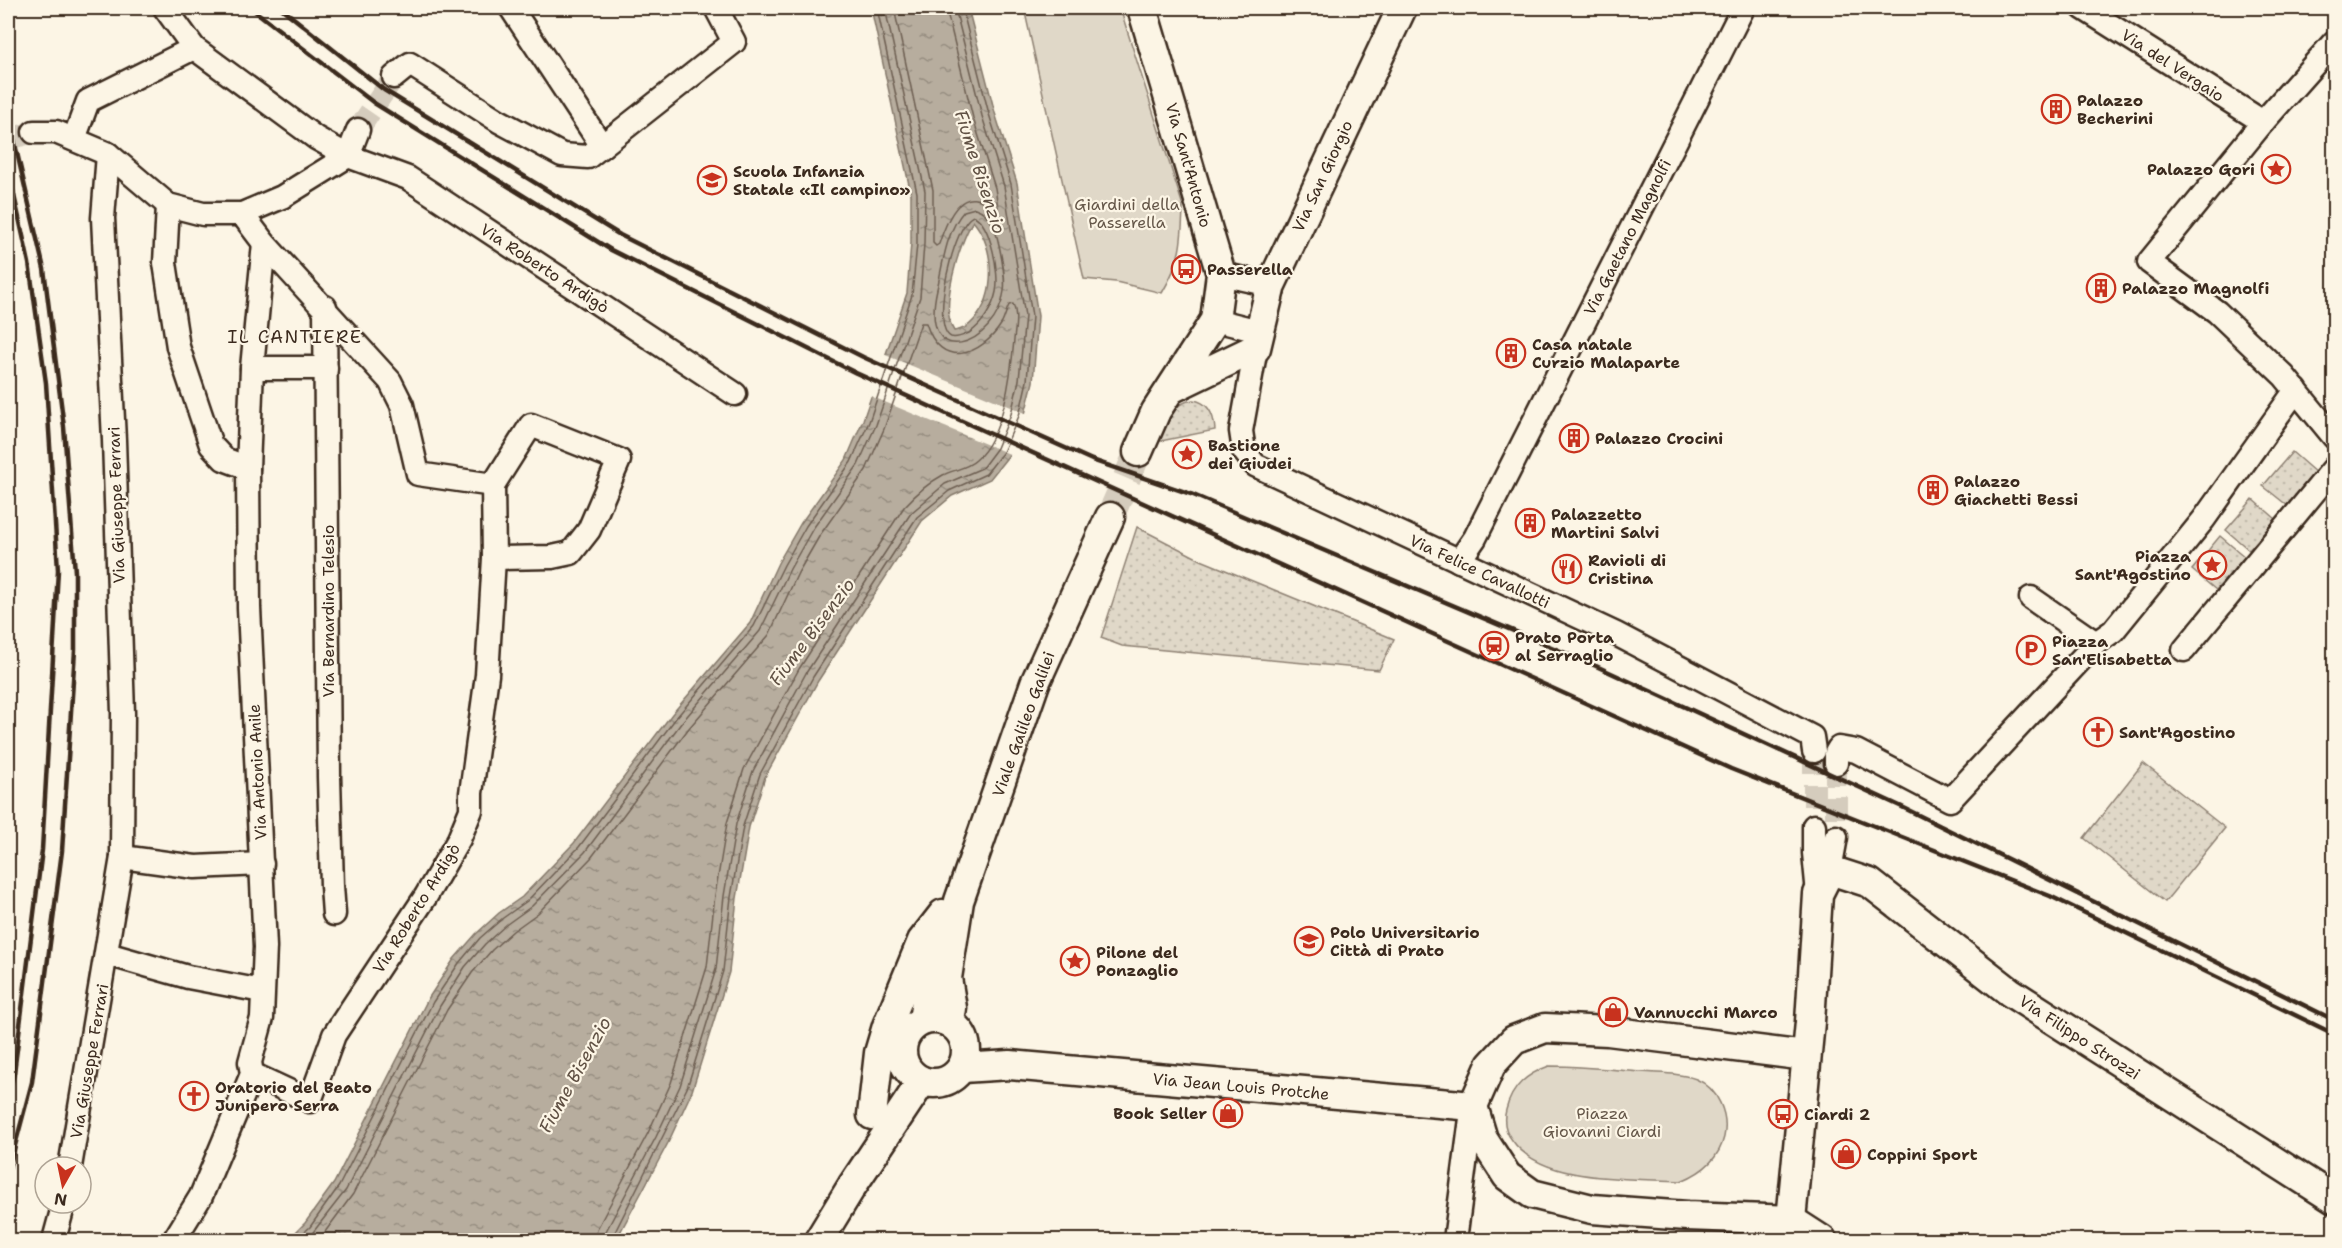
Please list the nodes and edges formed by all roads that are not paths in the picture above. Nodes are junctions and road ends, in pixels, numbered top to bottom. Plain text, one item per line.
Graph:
1 (165, 8) edge
2 (511, 8) edge
3 (716, 8) edge
4 (1142, 8) edge
5 (1402, 8) edge
6 (1743, 8) edge
7 (2083, 8) edge
8 (2334, 42) edge
9 (194, 48) junction
10 (394, 77) tunnel mouth
11 (2263, 122) junction
12 (358, 130) tunnel mouth
13 (34, 132) tunnel mouth
14 (75, 139) junction
15 (602, 146) junction
16 (108, 154) junction
17 (348, 156) junction
18 (168, 205) junction
19 (242, 214) junction
20 (264, 243) junction
21 (1221, 274) junction
22 (1271, 285) junction
23 (325, 307) junction
24 (1215, 320) junction
25 (1257, 340) junction
26 (252, 368) junction
27 (326, 368) junction
28 (2290, 383) junction
29 (1171, 389) junction
30 (735, 394) dead end
31 (2334, 437) edge
32 (1138, 452) tunnel mouth
33 (248, 468) junction
34 (2334, 468) edge
35 (493, 485) junction
36 (1110, 518) tunnel mouth
37 (494, 558) junction
38 (1459, 561) junction
39 (2031, 598) dead end
40 (2104, 637) junction
41 (2184, 650) dead end
42 (1813, 744) dead end
43 (1837, 755) dead end
44 (1814, 826) tunnel mouth
45 (1836, 837) tunnel mouth
46 (122, 857) junction
47 (262, 864) junction
48 (1824, 882) junction
49 (951, 908) junction
50 (334, 914) dead end
51 (107, 954) junction
52 (262, 991) junction
53 (946, 1027) junction
54 (1806, 1056) junction
55 (1010, 1065) junction
56 (962, 1068) junction
57 (913, 1072) junction
58 (252, 1074) junction
59 (1473, 1106) junction
60 (872, 1115) junction
61 (72, 1155) edge
62 (852, 1186) junction
63 (2334, 1199) edge
64 (61, 1215) edge
65 (1793, 1231) edge
66 (54, 1240) edge
67 (174, 1240) edge
68 (819, 1240) edge
69 (1455, 1240) edge
70 (1822, 1240) edge

1 - 9 street, Via Roberto Ardigò
2 - 15 street
3 - 15 street
4 - 21 street, Via Sant'Antonio
5 - 22 street, Via San Giorgio
6 - 38 street, Via Gaetano Magnolfi
7 - 11 street, Via del Vergaio
8 - 11 street
9 - 14 street
9 - 17 street, Via Roberto Ardigò
10 - 15 street
11 - 28 street
12 - 17 street
13 - 14 street
14 - 16 street
16 - 18 street
16 - 46 street, Via Giuseppe Ferrari
17 - 19 street
17 - 30 street, Via Roberto Ardigò
18 - 19 street
18 - 33 street
19 - 20 street
20 - 23 street
20 - 26 street, Via Antonio Anile
21 - 22 street
21 - 24 street
22 - 25 street, Via San Giorgio
23 - 27 street, Via Bernardino Telesio
23 - 35 street
24 - 25 street
24 - 29 street
25 - 29 street
25 - 38 street, Via Felice Cavallotti
26 - 27 street
26 - 33 street, Via Antonio Anile
27 - 50 street, Via Bernardino Telesio
28 - 31 street
28 - 40 street
29 - 32 street
33 - 47 street, Via Antonio Anile
34 - 41 street
35 - 37 street, Via Roberto Ardigò
35 - 37 street
36 - 49 street, Viale Galileo Galilei
37 - 58 street, Via Roberto Ardigò
38 - 42 street, Via Felice Cavallotti
39 - 40 street
40 - 43 street
44 - 48 street
45 - 48 street
46 - 47 street
46 - 51 street, Via Giuseppe Ferrari
47 - 52 street, Via Antonio Anile
48 - 54 street
48 - 63 street, Via Filippo Strozzi
49 - 53 street
49 - 60 street
51 - 52 street
51 - 61 street, Via Giuseppe Ferrari
52 - 58 street, Via Antonio Anile
53 - 55 street
53 - 56 street
53 - 57 street
54 - 59 street
54 - 65 street
55 - 56 street, Via Jean Louis Protche
55 - 59 street, Via Jean Louis Protche
56 - 57 street
57 - 60 street
57 - 62 street
58 - 67 street, Via Antonio Anile
59 - 65 street
59 - 69 street
60 - 62 street
62 - 68 street
64 - 66 street
65 - 70 street

